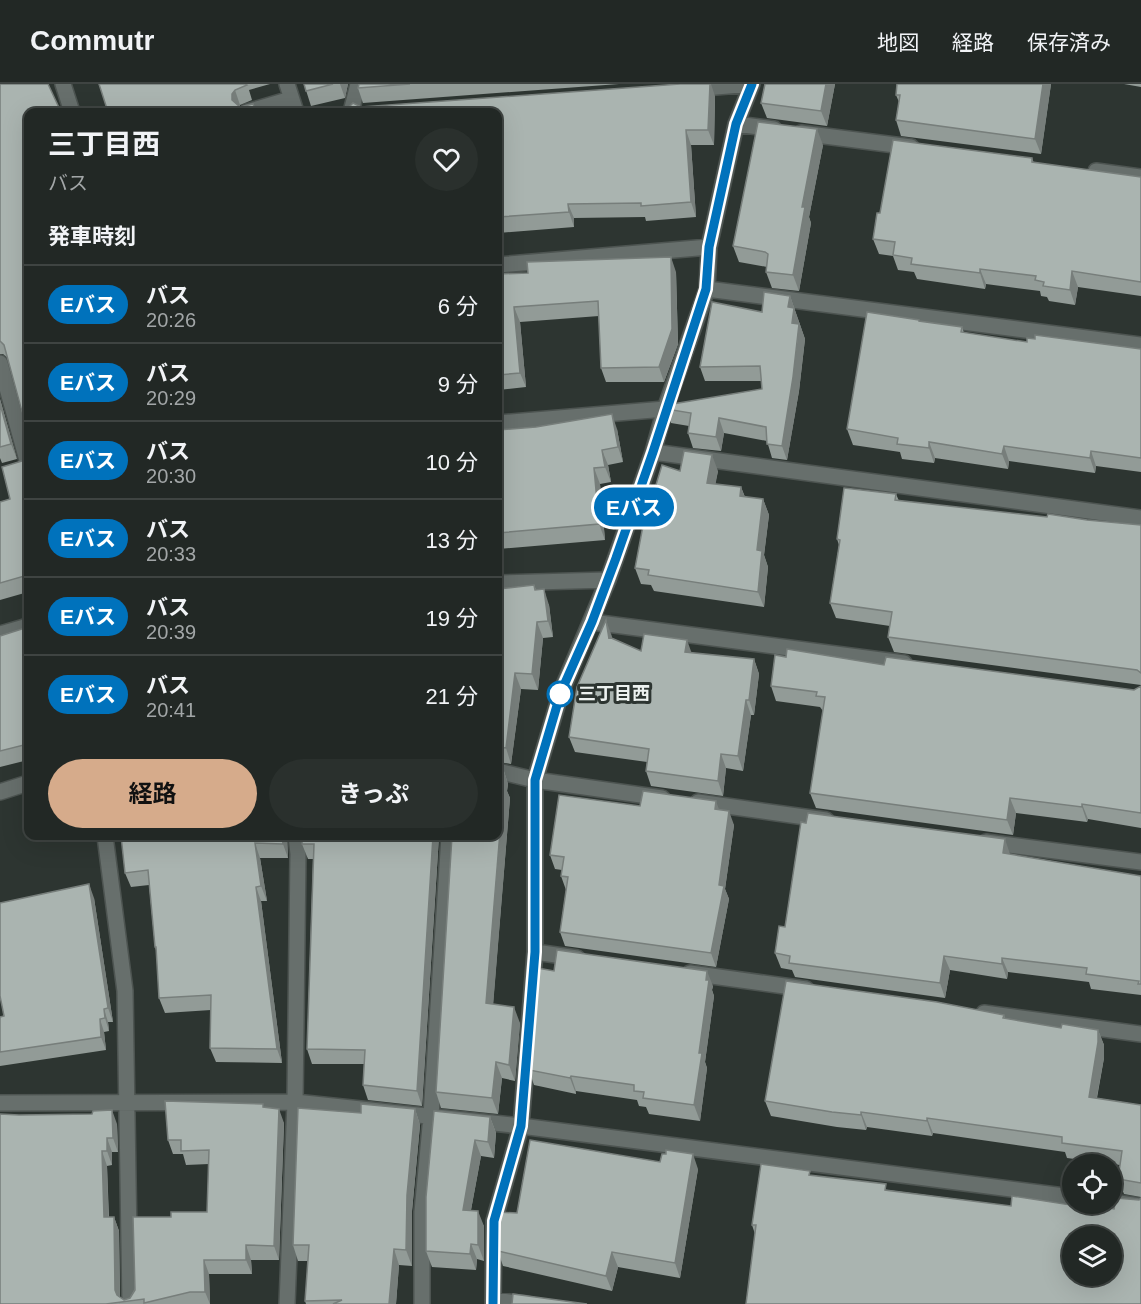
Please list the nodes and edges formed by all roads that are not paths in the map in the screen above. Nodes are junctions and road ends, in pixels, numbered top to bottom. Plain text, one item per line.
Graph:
1 (63, 84) edge
2 (287, 84) edge
3 (358, 84) edge
4 (752, 84) edge
5 (682, 90) edge
6 (293, 106) edge
7 (71, 108) edge
8 (278, 108) edge
9 (352, 108) edge
10 (736, 124) junction
11 (921, 148) edge
12 (1083, 170) edge
13 (1141, 177) edge
14 (709, 247) junction
15 (502, 265) edge
16 (706, 289) junction
17 (1141, 345) edge
18 (0, 363) edge
19 (666, 410) junction
20 (502, 423) edge
21 (24, 450) edge
22 (653, 452) junction
23 (24, 466) edge
24 (9, 471) edge
25 (1141, 518) edge
26 (608, 580) junction
27 (502, 583) edge
28 (592, 622) junction
29 (24, 627) edge
30 (0, 634) edge
31 (919, 665) edge
32 (502, 772) edge
33 (535, 780) junction
34 (24, 784) edge
35 (0, 792) edge
36 (844, 822) edge
37 (106, 840) edge
38 (296, 840) edge
39 (449, 840) edge
40 (975, 840) edge
41 (1141, 862) edge
42 (535, 952) junction
43 (594, 960) edge
44 (678, 971) edge
45 (820, 991) edge
46 (975, 1012) edge
47 (1141, 1034) edge
48 (296, 1102) junction
49 (0, 1103) edge
50 (127, 1103) junction
51 (431, 1116) junction
52 (521, 1126) junction
53 (1062, 1196) edge
54 (1122, 1203) edge
55 (1141, 1206) edge
56 (493, 1302) edge
57 (130, 1304) edge
58 (287, 1304) edge
59 (422, 1304) edge
60 (527, 1304) edge

1 - 7 street
2 - 6 street
3 - 9 street
4 - 5 street
4 - 10 street
6 - 8 street
10 - 11 street
10 - 14 street
12 - 13 street
14 - 15 street
14 - 16 street
16 - 17 street
16 - 19 street
18 - 21 street
19 - 20 street
19 - 22 street
22 - 25 street
22 - 26 street
23 - 24 street
26 - 27 street
26 - 28 street
28 - 31 street
28 - 33 street
29 - 30 street
32 - 33 street
33 - 36 street
33 - 42 street
34 - 35 street
37 - 50 street
38 - 48 street
39 - 51 street
40 - 41 street
42 - 43 street
42 - 52 street
44 - 45 street
46 - 47 street
48 - 50 street
48 - 51 street
48 - 58 street
49 - 50 street
50 - 57 street
51 - 52 street
51 - 59 street
52 - 53 street
52 - 56 street
54 - 55 street
56 - 60 street

